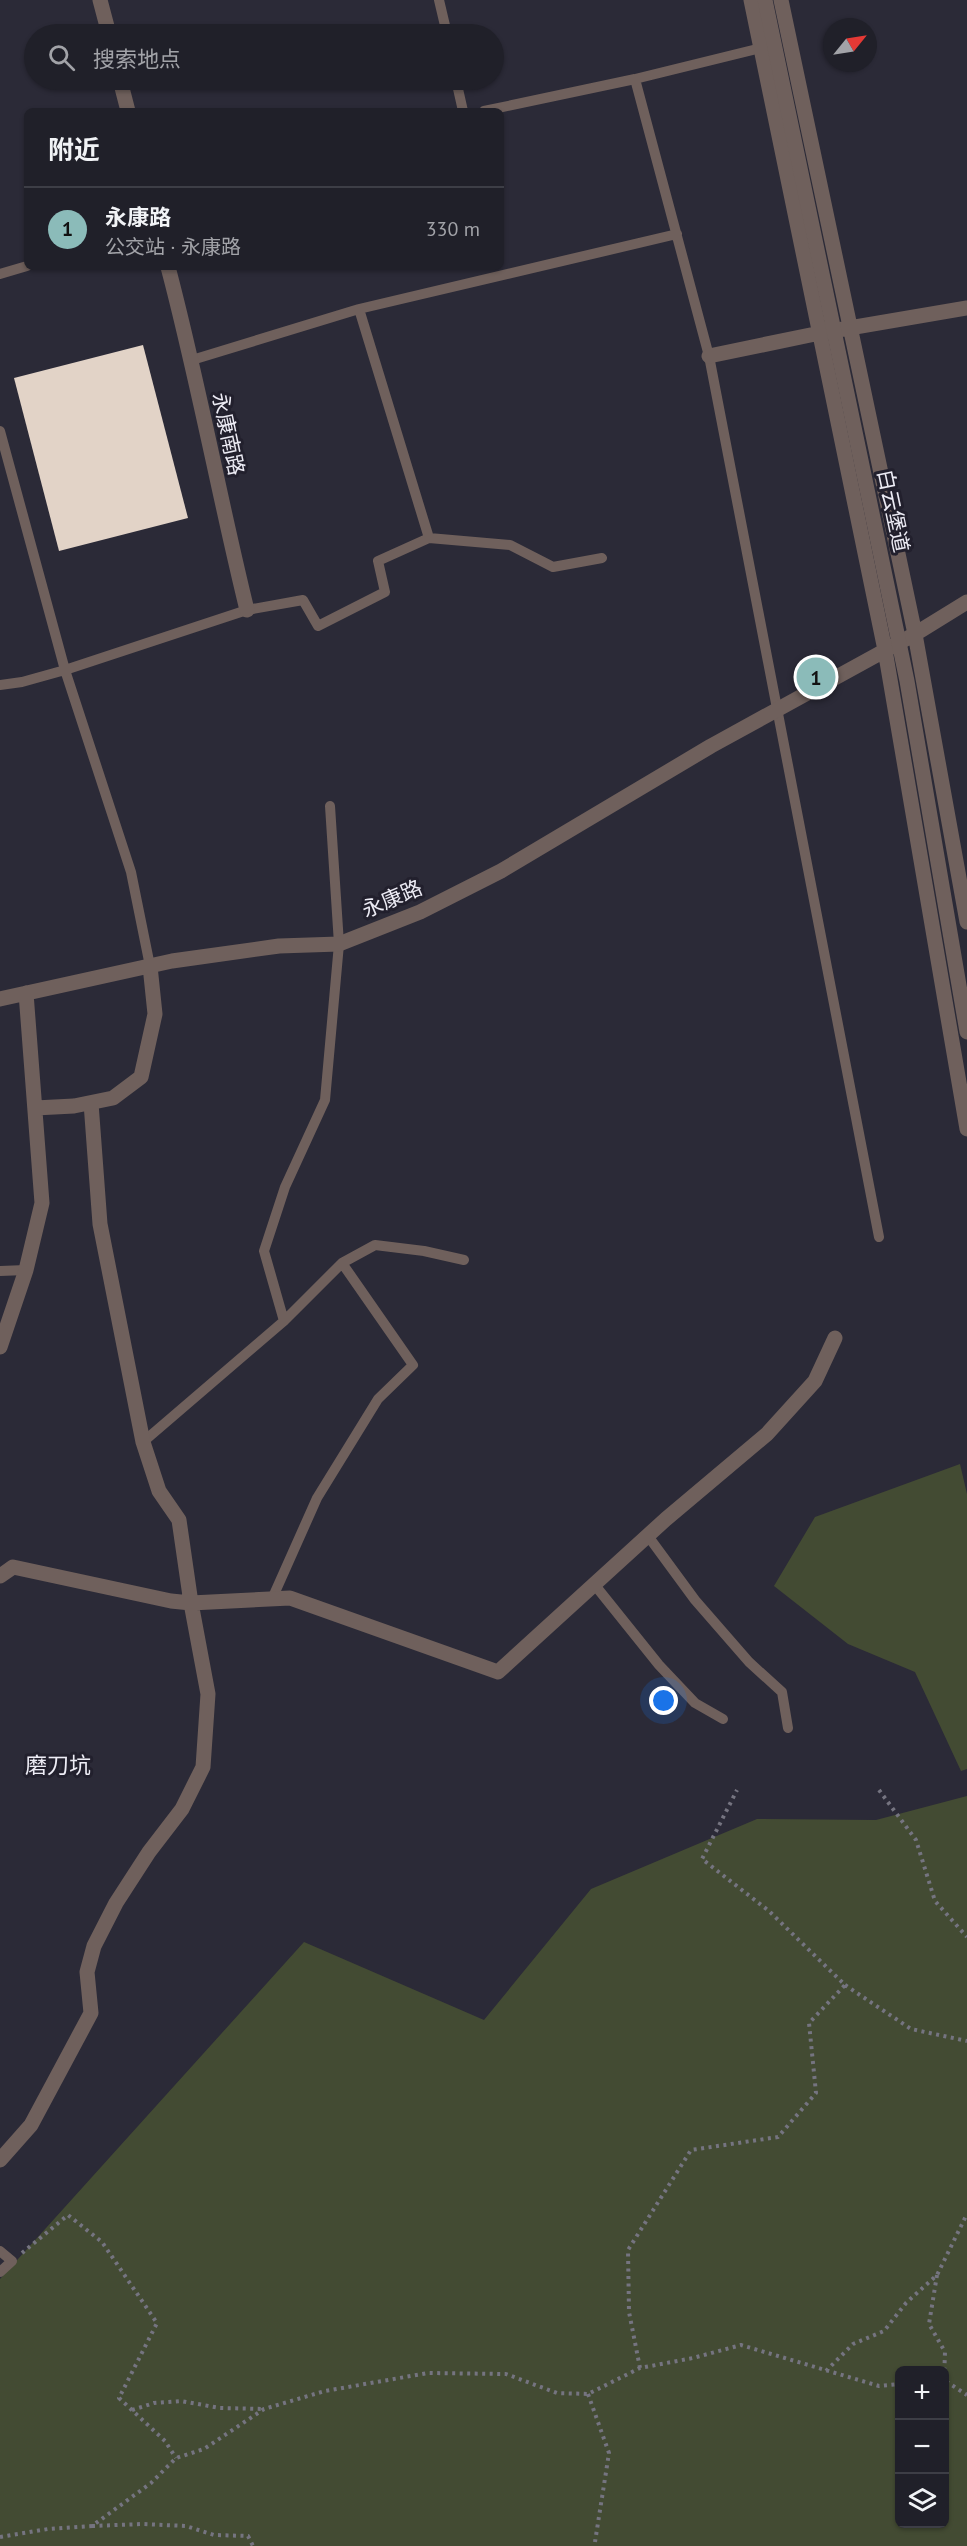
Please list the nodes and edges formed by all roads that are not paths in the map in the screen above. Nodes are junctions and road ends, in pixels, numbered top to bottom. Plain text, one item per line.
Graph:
1 (100, 0) edge
2 (439, 0) edge
3 (751, 0) edge
4 (765, 0) edge
5 (781, 0) edge
6 (106, 24) edge
7 (445, 24) edge
8 (761, 48) junction
9 (635, 79) junction
10 (123, 90) edge
11 (458, 90) edge
12 (127, 108) edge
13 (462, 108) edge
14 (498, 108) edge
15 (677, 234) junction
16 (24, 267) edge
17 (169, 270) edge
18 (0, 273) edge
19 (967, 308) edge
20 (358, 309) junction
21 (849, 328) junction
22 (820, 333) junction
23 (710, 356) junction
24 (192, 360) junction
25 (0, 430) edge
26 (429, 538) junction
27 (602, 558) dead end
28 (967, 602) edge
29 (247, 610) junction
30 (915, 634) junction
31 (885, 650) junction
32 (65, 670) junction
33 (0, 685) edge
34 (779, 709) junction
35 (330, 806) dead end
36 (967, 921) edge
37 (339, 944) junction
38 (150, 966) junction
39 (967, 981) edge
40 (942, 985) junction
41 (26, 993) junction
42 (0, 999) edge
43 (967, 1032) edge
44 (91, 1102) junction
45 (35, 1108) junction
46 (967, 1129) edge
47 (879, 1238) dead end
48 (464, 1260) dead end
49 (342, 1263) junction
50 (26, 1270) junction
51 (0, 1271) edge
52 (284, 1321) junction
53 (835, 1338) dead end
54 (0, 1347) edge
55 (143, 1442) junction
56 (648, 1536) junction
57 (0, 1576) edge
58 (594, 1584) junction
59 (272, 1599) junction
60 (191, 1603) junction
61 (723, 1719) dead end
62 (788, 1728) dead end
63 (0, 2160) edge
64 (0, 2251) edge
65 (0, 2272) edge

1 - 6 street
2 - 7 lane
3 - 8 street
4 - 43 street, 白云堡道, bridge
5 - 21 street
8 - 9 lane
8 - 22 street
9 - 14 lane
9 - 15 lane
10 - 12 street
11 - 13 lane
15 - 20 lane
15 - 23 lane
16 - 18 lane
17 - 24 street, 永康南路
19 - 21 street
20 - 24 lane
20 - 26 lane
21 - 22 street
21 - 30 street
22 - 23 street
22 - 31 street
23 - 34 lane
24 - 29 street, 永康南路
25 - 32 lane
26 - 27 lane
26 - 29 lane
28 - 30 street, 永康路
29 - 32 lane
30 - 31 street, 永康路
30 - 36 street
31 - 34 street, 永康路
31 - 40 street
32 - 33 lane
32 - 38 lane
34 - 37 street, 永康路
34 - 47 lane
35 - 37 lane
37 - 38 street, 永康路
37 - 52 lane
38 - 41 street, 永康路
38 - 44 street
39 - 40 street
40 - 46 street
41 - 42 street, 永康路
41 - 45 street
44 - 45 street
44 - 55 street
45 - 50 street
48 - 49 lane
49 - 52 lane
49 - 59 lane
50 - 51 lane
50 - 54 street
52 - 55 lane
53 - 56 street
55 - 60 street
56 - 58 street
56 - 62 lane
57 - 60 street
58 - 59 street
58 - 61 lane
59 - 60 street
60 - 63 street
64 - 65 lane

